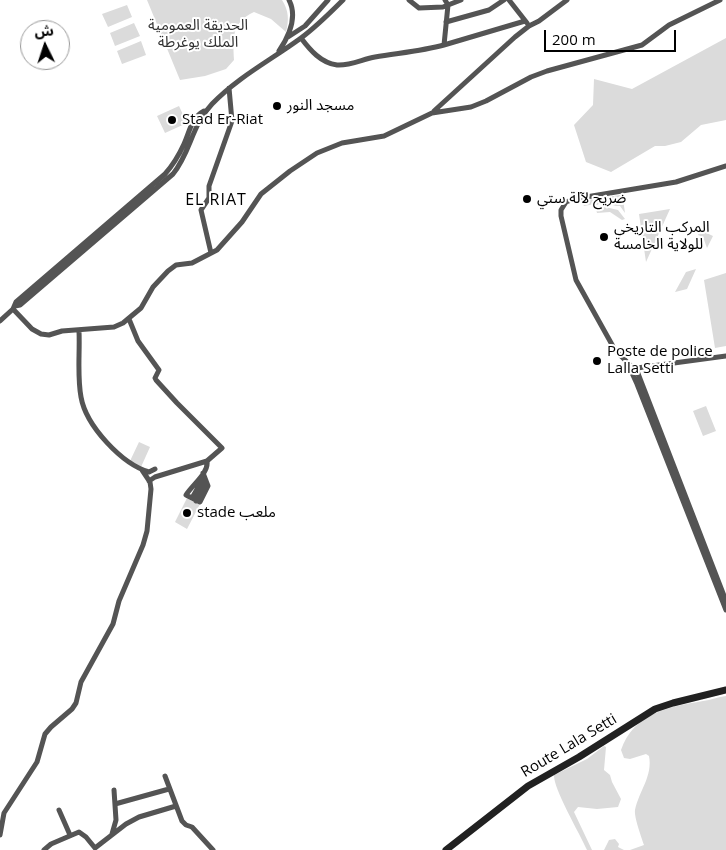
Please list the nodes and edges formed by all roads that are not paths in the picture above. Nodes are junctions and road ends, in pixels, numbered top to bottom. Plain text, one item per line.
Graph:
1 (289, 0) edge
2 (328, 0) edge
3 (344, 0) edge
4 (409, 0) edge
5 (461, 0) edge
6 (504, 0) edge
7 (509, 0) edge
8 (567, 0) edge
9 (720, 0) edge
10 (446, 3) edge
11 (446, 22) junction
12 (527, 23) junction
13 (287, 38) junction
14 (301, 38) junction
15 (444, 44) junction
16 (276, 55) junction
17 (230, 88) junction
18 (432, 113) junction
19 (726, 166) edge
20 (211, 253) junction
21 (14, 308) junction
22 (129, 319) junction
23 (0, 321) edge
24 (79, 331) junction
25 (726, 356) edge
26 (634, 370) junction
27 (207, 461) junction
28 (155, 469) dead end
29 (142, 470) junction
30 (205, 477) junction
31 (149, 481) junction
32 (726, 600) edge
33 (726, 610) edge
34 (723, 691) edge
35 (164, 776) dead end
36 (169, 789) junction
37 (114, 790) dead end
38 (115, 804) junction
39 (176, 806) junction
40 (59, 810) dead end
41 (116, 820) junction
42 (124, 826) junction
43 (0, 835) edge
44 (70, 835) junction
45 (112, 835) junction
46 (94, 849) edge
47 (44, 850) edge
48 (213, 850) edge
49 (446, 850) edge

1 - 13 street
2 - 13 street
3 - 14 street
4 - 10 street
5 - 10 street
6 - 11 street
7 - 12 street
8 - 12 street
9 - 18 street
10 - 11 street
11 - 15 street
12 - 15 street
12 - 18 street
13 - 16 street
14 - 15 street
14 - 16 street
16 - 17 street
17 - 20 street
17 - 21 street
18 - 20 street
19 - 26 street
20 - 22 street
21 - 23 street
21 - 24 street
22 - 24 street
22 - 27 street
24 - 29 street
25 - 26 street
26 - 32 street
26 - 33 street
27 - 30 street
27 - 31 street
28 - 29 street
29 - 31 street
30 - 30 street
31 - 43 street
34 - 49 main road, Route Lala Setti
35 - 36 street
36 - 38 street
36 - 39 street
37 - 38 street
38 - 41 street
39 - 42 street
39 - 48 street
40 - 44 street
41 - 42 street
41 - 45 street
42 - 45 street
44 - 46 street
44 - 47 street
45 - 46 street

